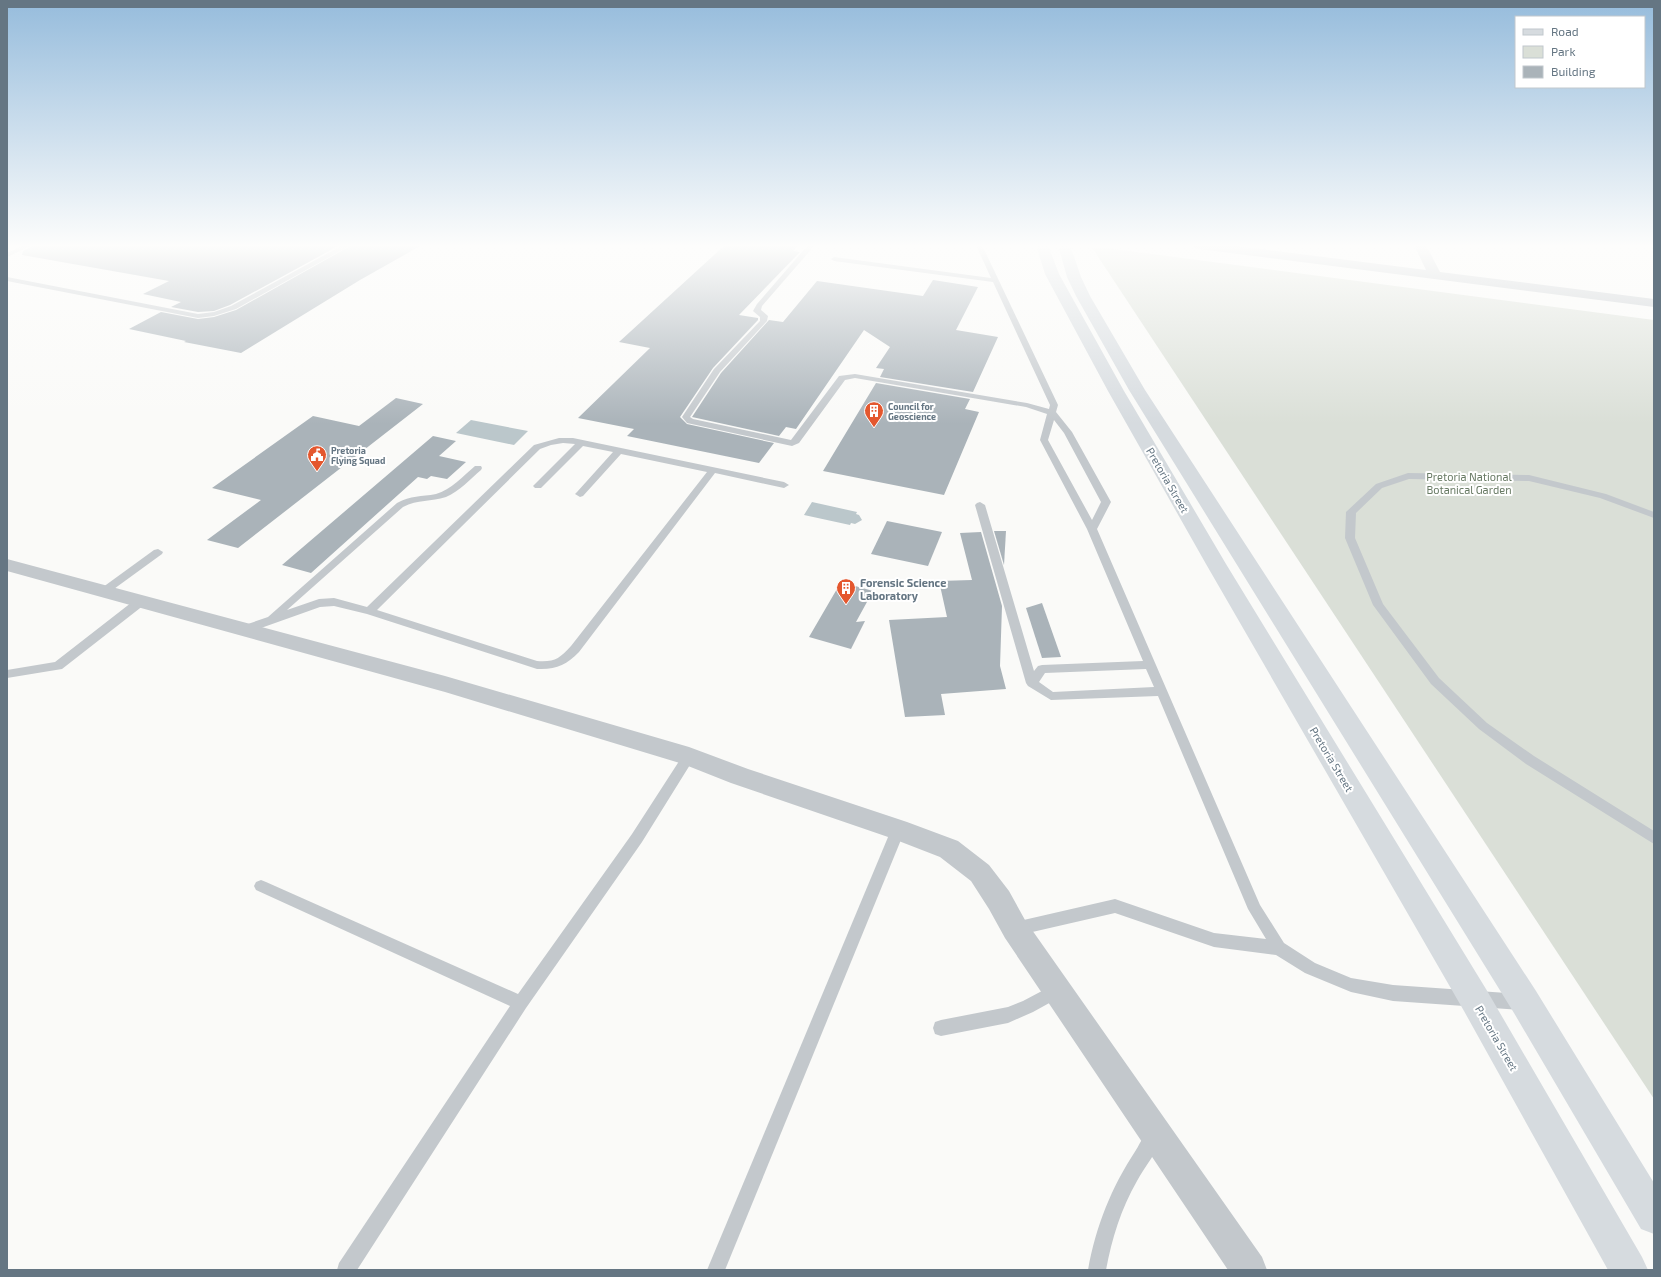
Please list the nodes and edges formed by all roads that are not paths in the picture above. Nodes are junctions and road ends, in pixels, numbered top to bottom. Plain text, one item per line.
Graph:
1 (139, 305) edge
2 (239, 305) edge
3 (759, 305) edge
4 (1008, 305) edge
5 (1069, 305) edge
6 (1088, 305) edge
7 (1053, 413) junction
8 (581, 443) junction
9 (619, 451) junction
10 (478, 468) dead end
11 (713, 470) junction
12 (784, 485) dead end
13 (538, 486) dead end
14 (580, 494) dead end
15 (980, 505) dead end
16 (1654, 515) edge
17 (1092, 529) junction
18 (158, 552) dead end
19 (7, 565) edge
20 (103, 592) junction
21 (140, 602) junction
22 (369, 611) junction
23 (268, 621) junction
24 (244, 630) junction
25 (1151, 665) junction
26 (7, 674) edge
27 (1032, 683) junction
28 (1162, 691) junction
29 (689, 756) junction
30 (898, 830) junction
31 (1654, 838) edge
32 (261, 886) dead end
33 (1015, 929) junction
34 (1279, 948) junction
35 (1058, 991) junction
36 (1475, 1000) junction
37 (1525, 1002) junction
38 (521, 1003) junction
39 (941, 1028) dead end
40 (1156, 1135) junction
41 (1654, 1216) edge
42 (346, 1270) edge
43 (716, 1270) edge
44 (1097, 1270) edge
45 (1249, 1270) edge
46 (1630, 1270) edge

1 - 2 lane
3 - 7 lane
4 - 7 lane
5 - 36 main road, Pretoria Street
6 - 37 main road, Pretoria Street
7 - 17 lane
7 - 17 lane
8 - 9 lane
8 - 13 lane
8 - 22 lane
9 - 11 lane
9 - 14 lane
10 - 23 lane
11 - 12 lane
11 - 22 lane
15 - 27 lane
16 - 31 lane
17 - 25 lane
18 - 20 lane
19 - 20 street
20 - 21 street
21 - 24 street
21 - 26 lane
22 - 23 lane
23 - 24 lane
24 - 29 street
25 - 27 lane
25 - 28 lane
27 - 28 lane
28 - 34 lane
29 - 30 street
29 - 38 lane
30 - 33 street
30 - 43 lane
32 - 38 lane
33 - 34 lane
33 - 35 street
34 - 36 lane
35 - 39 lane
35 - 40 street
36 - 37 lane
36 - 46 main road, Pretoria Street
37 - 41 main road, Pretoria Street
38 - 42 lane
40 - 44 lane
40 - 45 street

